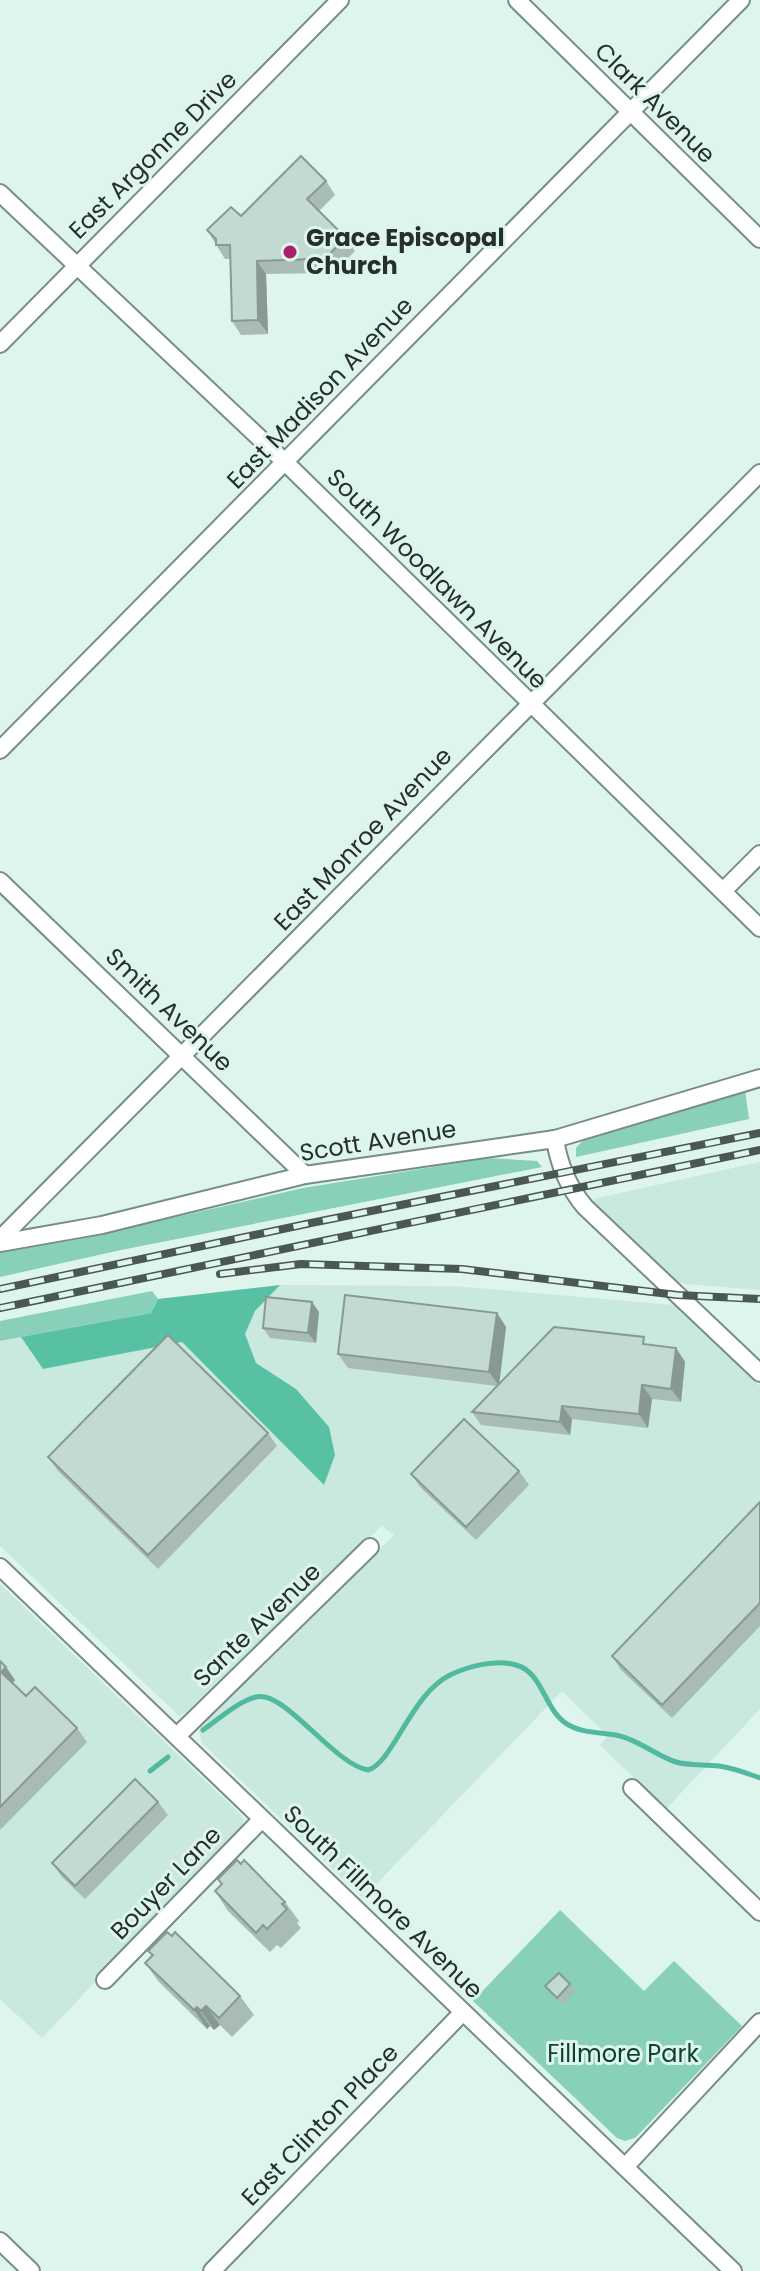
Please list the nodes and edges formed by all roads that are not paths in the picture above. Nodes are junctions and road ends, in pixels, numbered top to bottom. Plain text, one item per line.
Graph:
1 (340, 0) edge
2 (517, 0) edge
3 (741, 0) edge
4 (629, 111) junction
5 (0, 193) edge
6 (760, 239) edge
7 (77, 267) junction
8 (0, 344) edge
9 (286, 463) junction
10 (760, 473) edge
11 (529, 704) junction
12 (0, 750) edge
13 (760, 854) edge
14 (0, 881) edge
15 (723, 891) junction
16 (760, 928) edge
17 (183, 1057) junction
18 (760, 1078) edge
19 (555, 1139) junction
20 (305, 1175) junction
21 (0, 1241) edge
22 (760, 1373) edge
23 (370, 1547) dead end
24 (0, 1567) edge
25 (177, 1736) junction
26 (632, 1788) dead end
27 (262, 1819) junction
28 (760, 1912) edge
29 (105, 1980) dead end
30 (463, 2012) junction
31 (760, 2022) edge
32 (625, 2167) junction
33 (0, 2241) edge
34 (31, 2271) edge
35 (212, 2271) edge
36 (733, 2271) edge

1 - 7 street, East Argonne Drive
2 - 4 street, Clark Avenue
3 - 4 street, East Madison Avenue
4 - 6 street, Clark Avenue
4 - 9 street, East Madison Avenue
5 - 7 street, South Woodlawn Avenue
7 - 8 street, East Argonne Drive
7 - 9 street, South Woodlawn Avenue
9 - 11 street, South Woodlawn Avenue
9 - 12 street, East Madison Avenue
10 - 11 street, East Monroe Avenue
11 - 15 street, South Woodlawn Avenue
11 - 17 street, East Monroe Avenue
13 - 15 street
14 - 17 street, Smith Avenue
15 - 16 street, South Woodlawn Avenue
17 - 20 street, Smith Avenue
17 - 21 street, East Monroe Avenue
18 - 19 street, Scott Avenue
19 - 20 street, Scott Avenue
19 - 22 street
20 - 21 street, Scott Avenue
23 - 25 street, Sante Avenue
24 - 25 street, South Fillmore Avenue
25 - 27 street, South Fillmore Avenue
26 - 28 street
27 - 29 street, Bouyer Lane
27 - 30 street, South Fillmore Avenue
30 - 32 street, South Fillmore Avenue
30 - 35 street, East Clinton Place
31 - 32 street
32 - 36 street, South Fillmore Avenue
33 - 34 street

